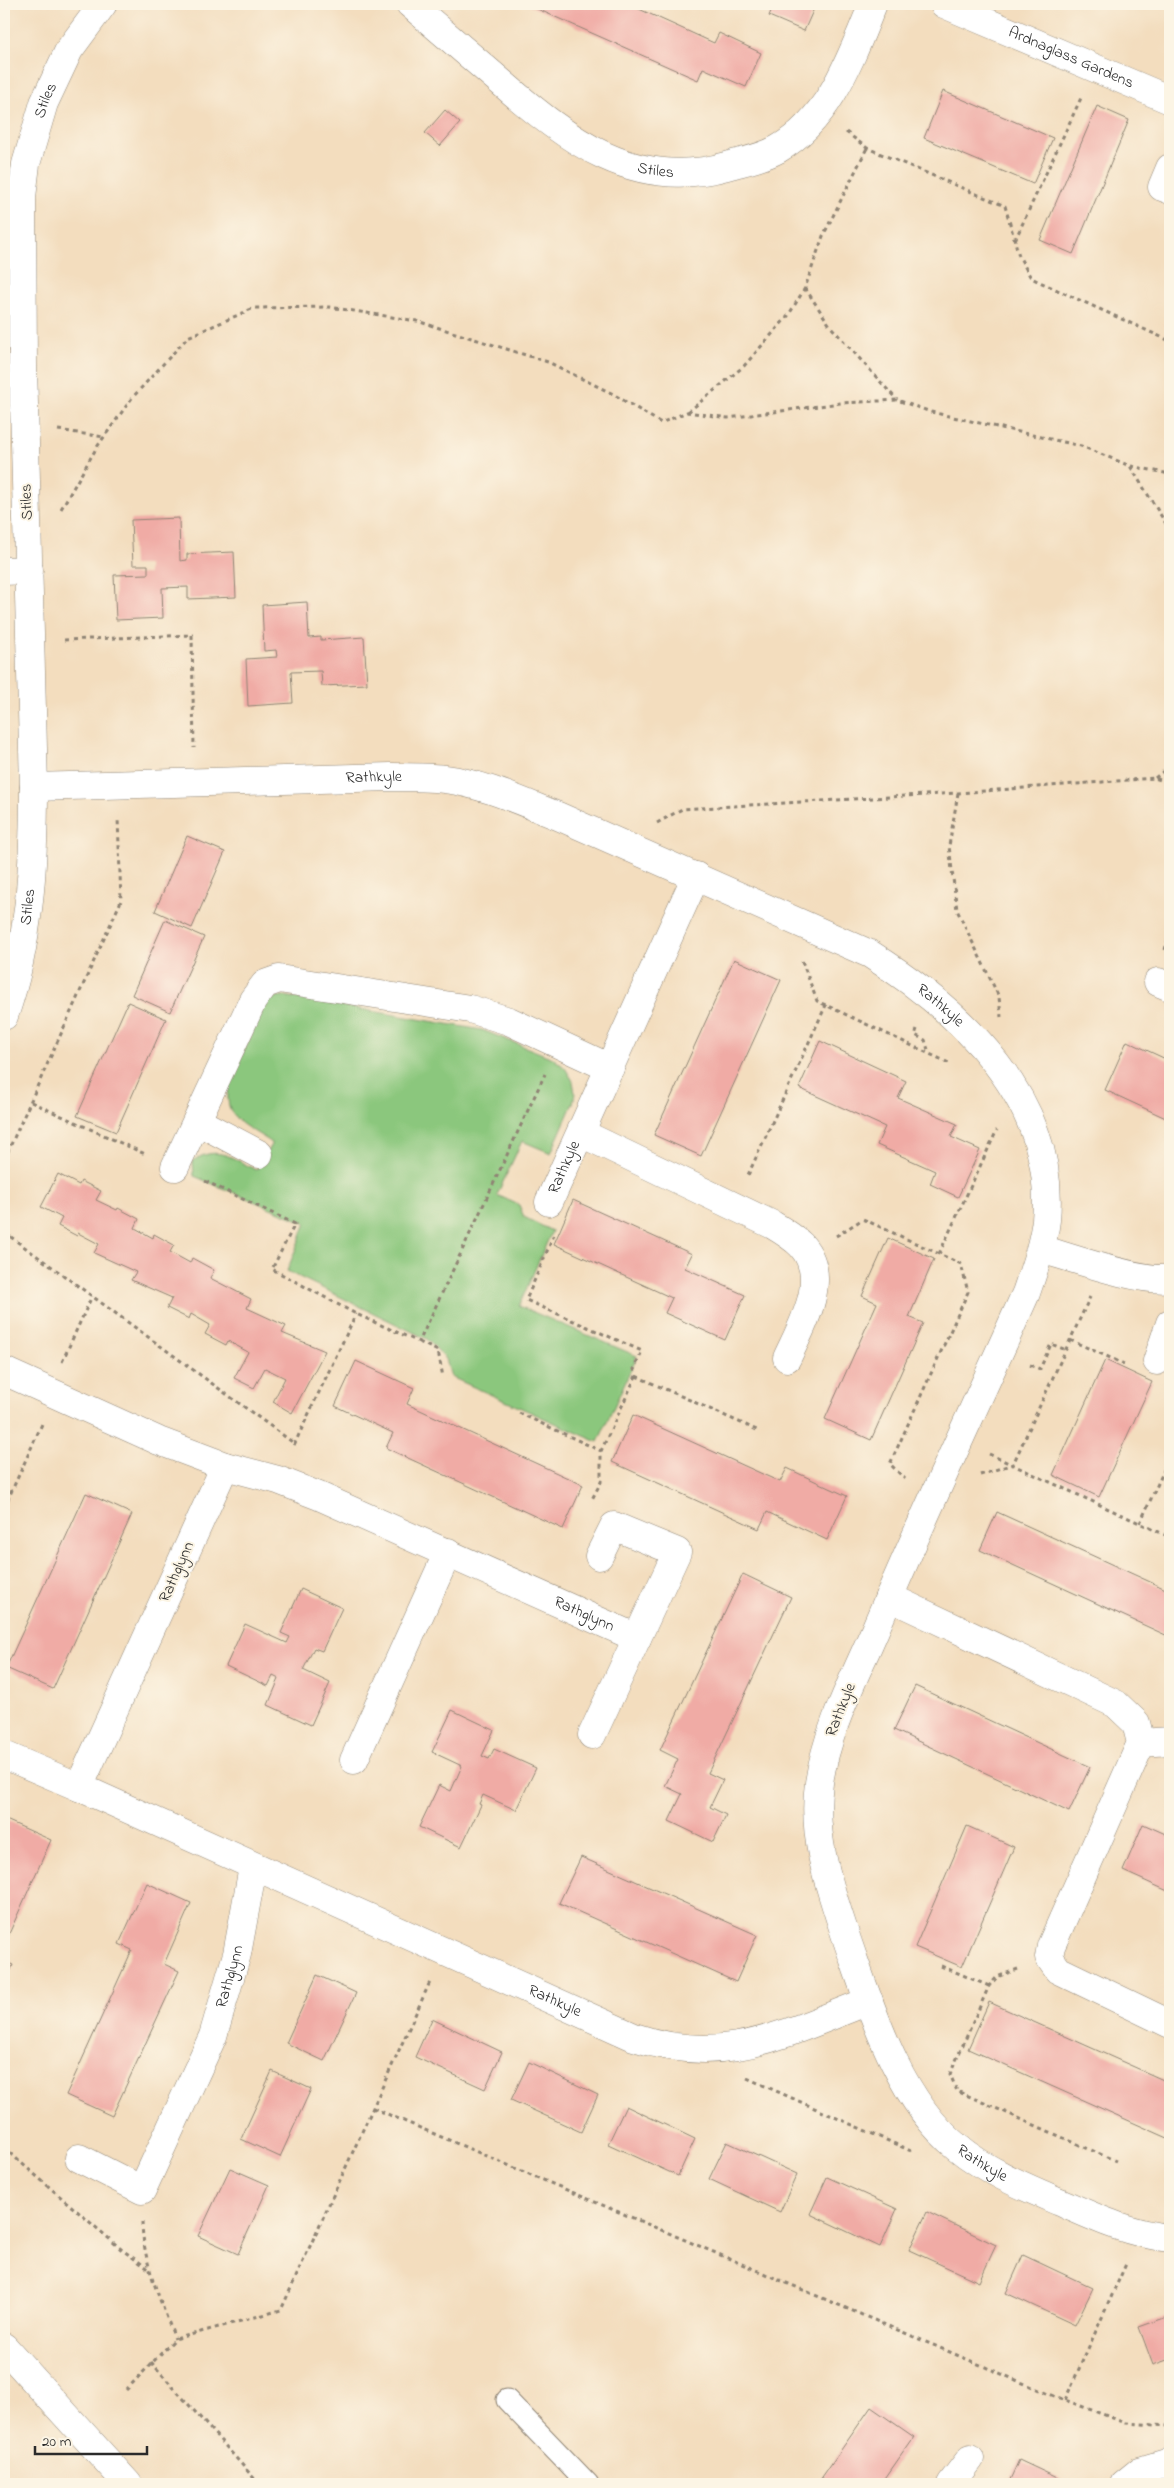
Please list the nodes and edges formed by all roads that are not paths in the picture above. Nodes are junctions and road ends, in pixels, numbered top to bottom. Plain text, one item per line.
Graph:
1 (102, 4) edge
2 (410, 4) edge
3 (873, 4) edge
4 (944, 4) edge
5 (1170, 100) edge
6 (1170, 168) edge
7 (1170, 190) edge
8 (13, 197) edge
9 (16, 570) edge
10 (34, 787) junction
11 (696, 876) junction
12 (4, 1016) edge
13 (610, 1068) junction
14 (197, 1121) junction
15 (581, 1133) junction
16 (259, 1154) dead end
17 (175, 1168) road end
18 (549, 1202) road end
19 (1041, 1249) junction
20 (1170, 1278) edge
21 (1170, 1323) edge
22 (787, 1358) dead end
23 (1144, 1364) road end
24 (4, 1371) edge
25 (225, 1466) junction
26 (448, 1552) junction
27 (600, 1556) dead end
28 (889, 1597) junction
29 (637, 1638) junction
30 (592, 1735) dead end
31 (1170, 1741) edge
32 (1141, 1743) junction
33 (4, 1755) edge
34 (354, 1760) dead end
35 (79, 1787) junction
36 (252, 1867) junction
37 (869, 2001) junction
38 (1170, 2024) edge
39 (79, 2158) dead end
40 (1170, 2238) edge
41 (4, 2347) edge
42 (507, 2400) dead end
43 (970, 2459) dead end
44 (1170, 2462) edge
45 (128, 2484) edge
46 (588, 2484) edge
47 (950, 2484) edge
48 (1124, 2484) edge

1 - 8 street, Stiles
2 - 3 street, Stiles
4 - 5 street, Ardnaglass Gardens
6 - 7 street
8 - 9 street, Stiles
9 - 10 street, Stiles
10 - 11 street, Rathkyle
10 - 12 street, Stiles
11 - 13 street, Rathkyle
11 - 19 street, Rathkyle
13 - 14 street
13 - 15 street, Rathkyle
14 - 16 street
14 - 17 street
15 - 18 street, Rathkyle
15 - 22 street, Rathkyle
19 - 20 street
19 - 28 street, Rathkyle
21 - 23 street
24 - 25 street, Rathglynn
25 - 26 street, Rathglynn
25 - 35 street, Rathglynn
26 - 29 street, Rathglynn
26 - 34 street
27 - 29 street
28 - 32 street
28 - 37 street, Rathkyle
29 - 30 street
31 - 32 street
32 - 38 street
33 - 35 street
35 - 36 street
36 - 37 street, Rathkyle
36 - 39 street, Rathglynn
37 - 40 street, Rathkyle
41 - 45 street
42 - 46 lane
43 - 47 street
44 - 48 street

